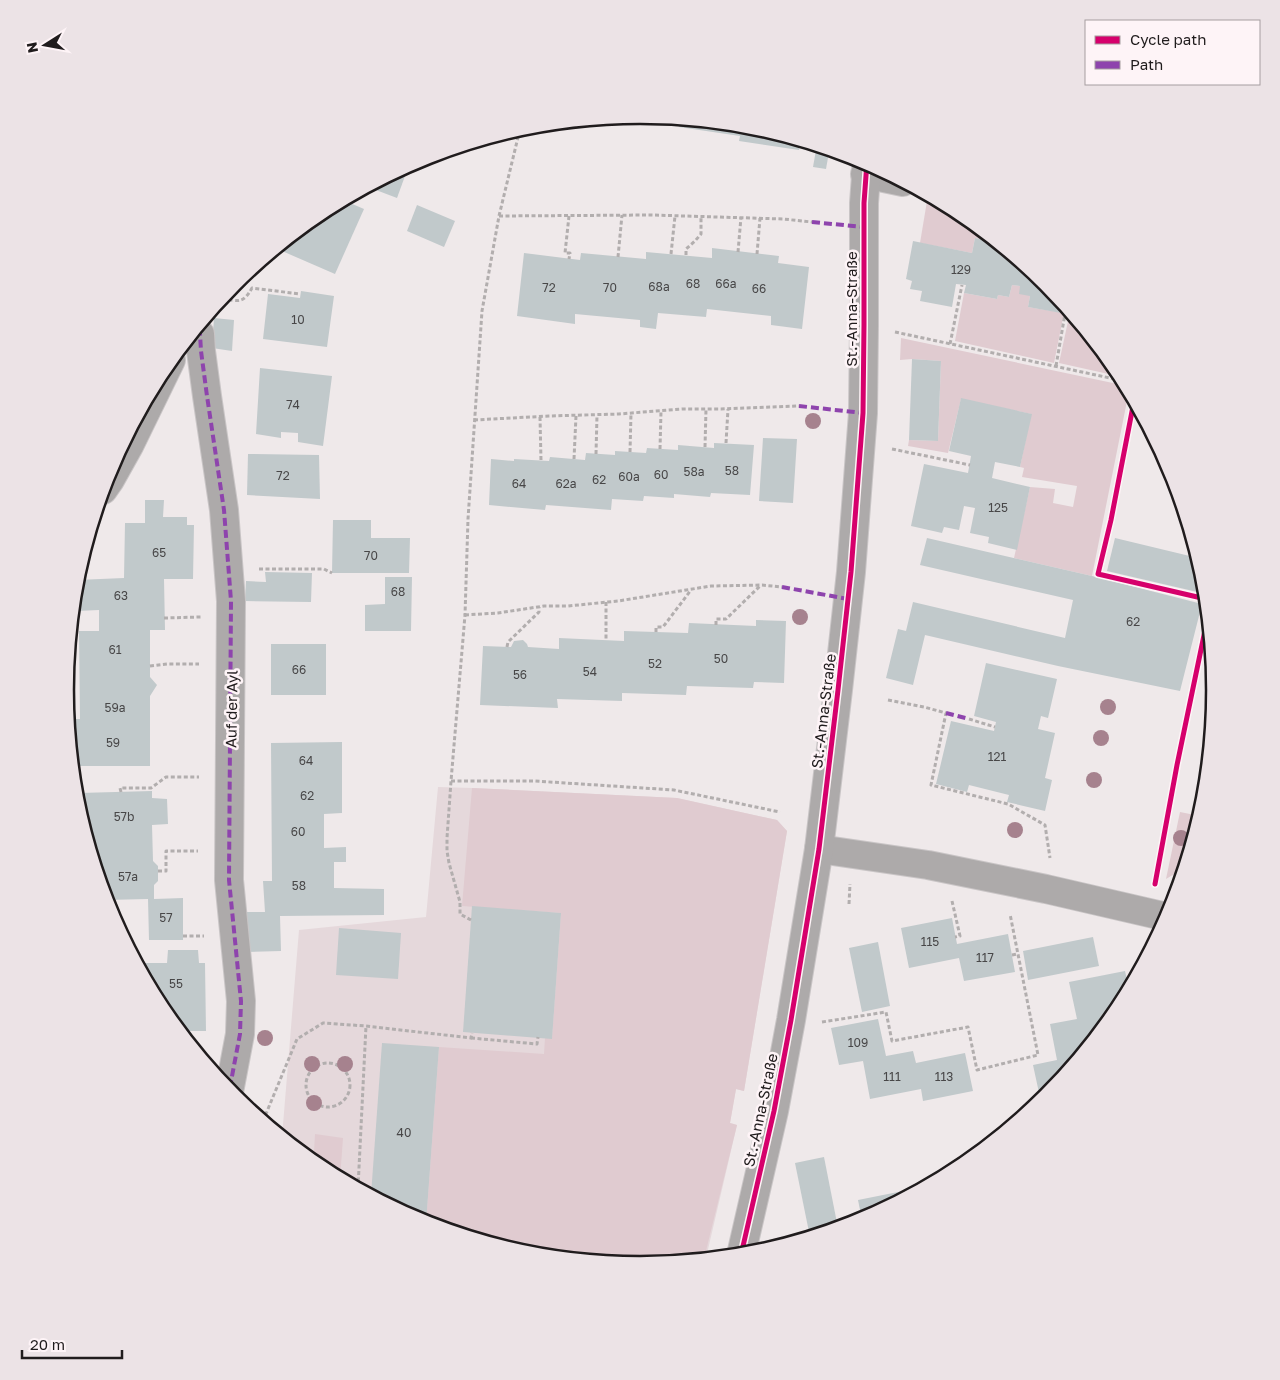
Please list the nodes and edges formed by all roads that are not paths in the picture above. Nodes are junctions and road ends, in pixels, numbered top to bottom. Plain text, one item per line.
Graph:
1 (866, 171) edge
2 (200, 334) edge
3 (819, 849) junction
4 (1159, 915) edge
5 (231, 1081) edge
6 (743, 1246) edge

1 - 3 street, St.-Anna-Straße
2 - 5 street, Auf der Ayl
3 - 4 street
3 - 6 street, St.-Anna-Straße

